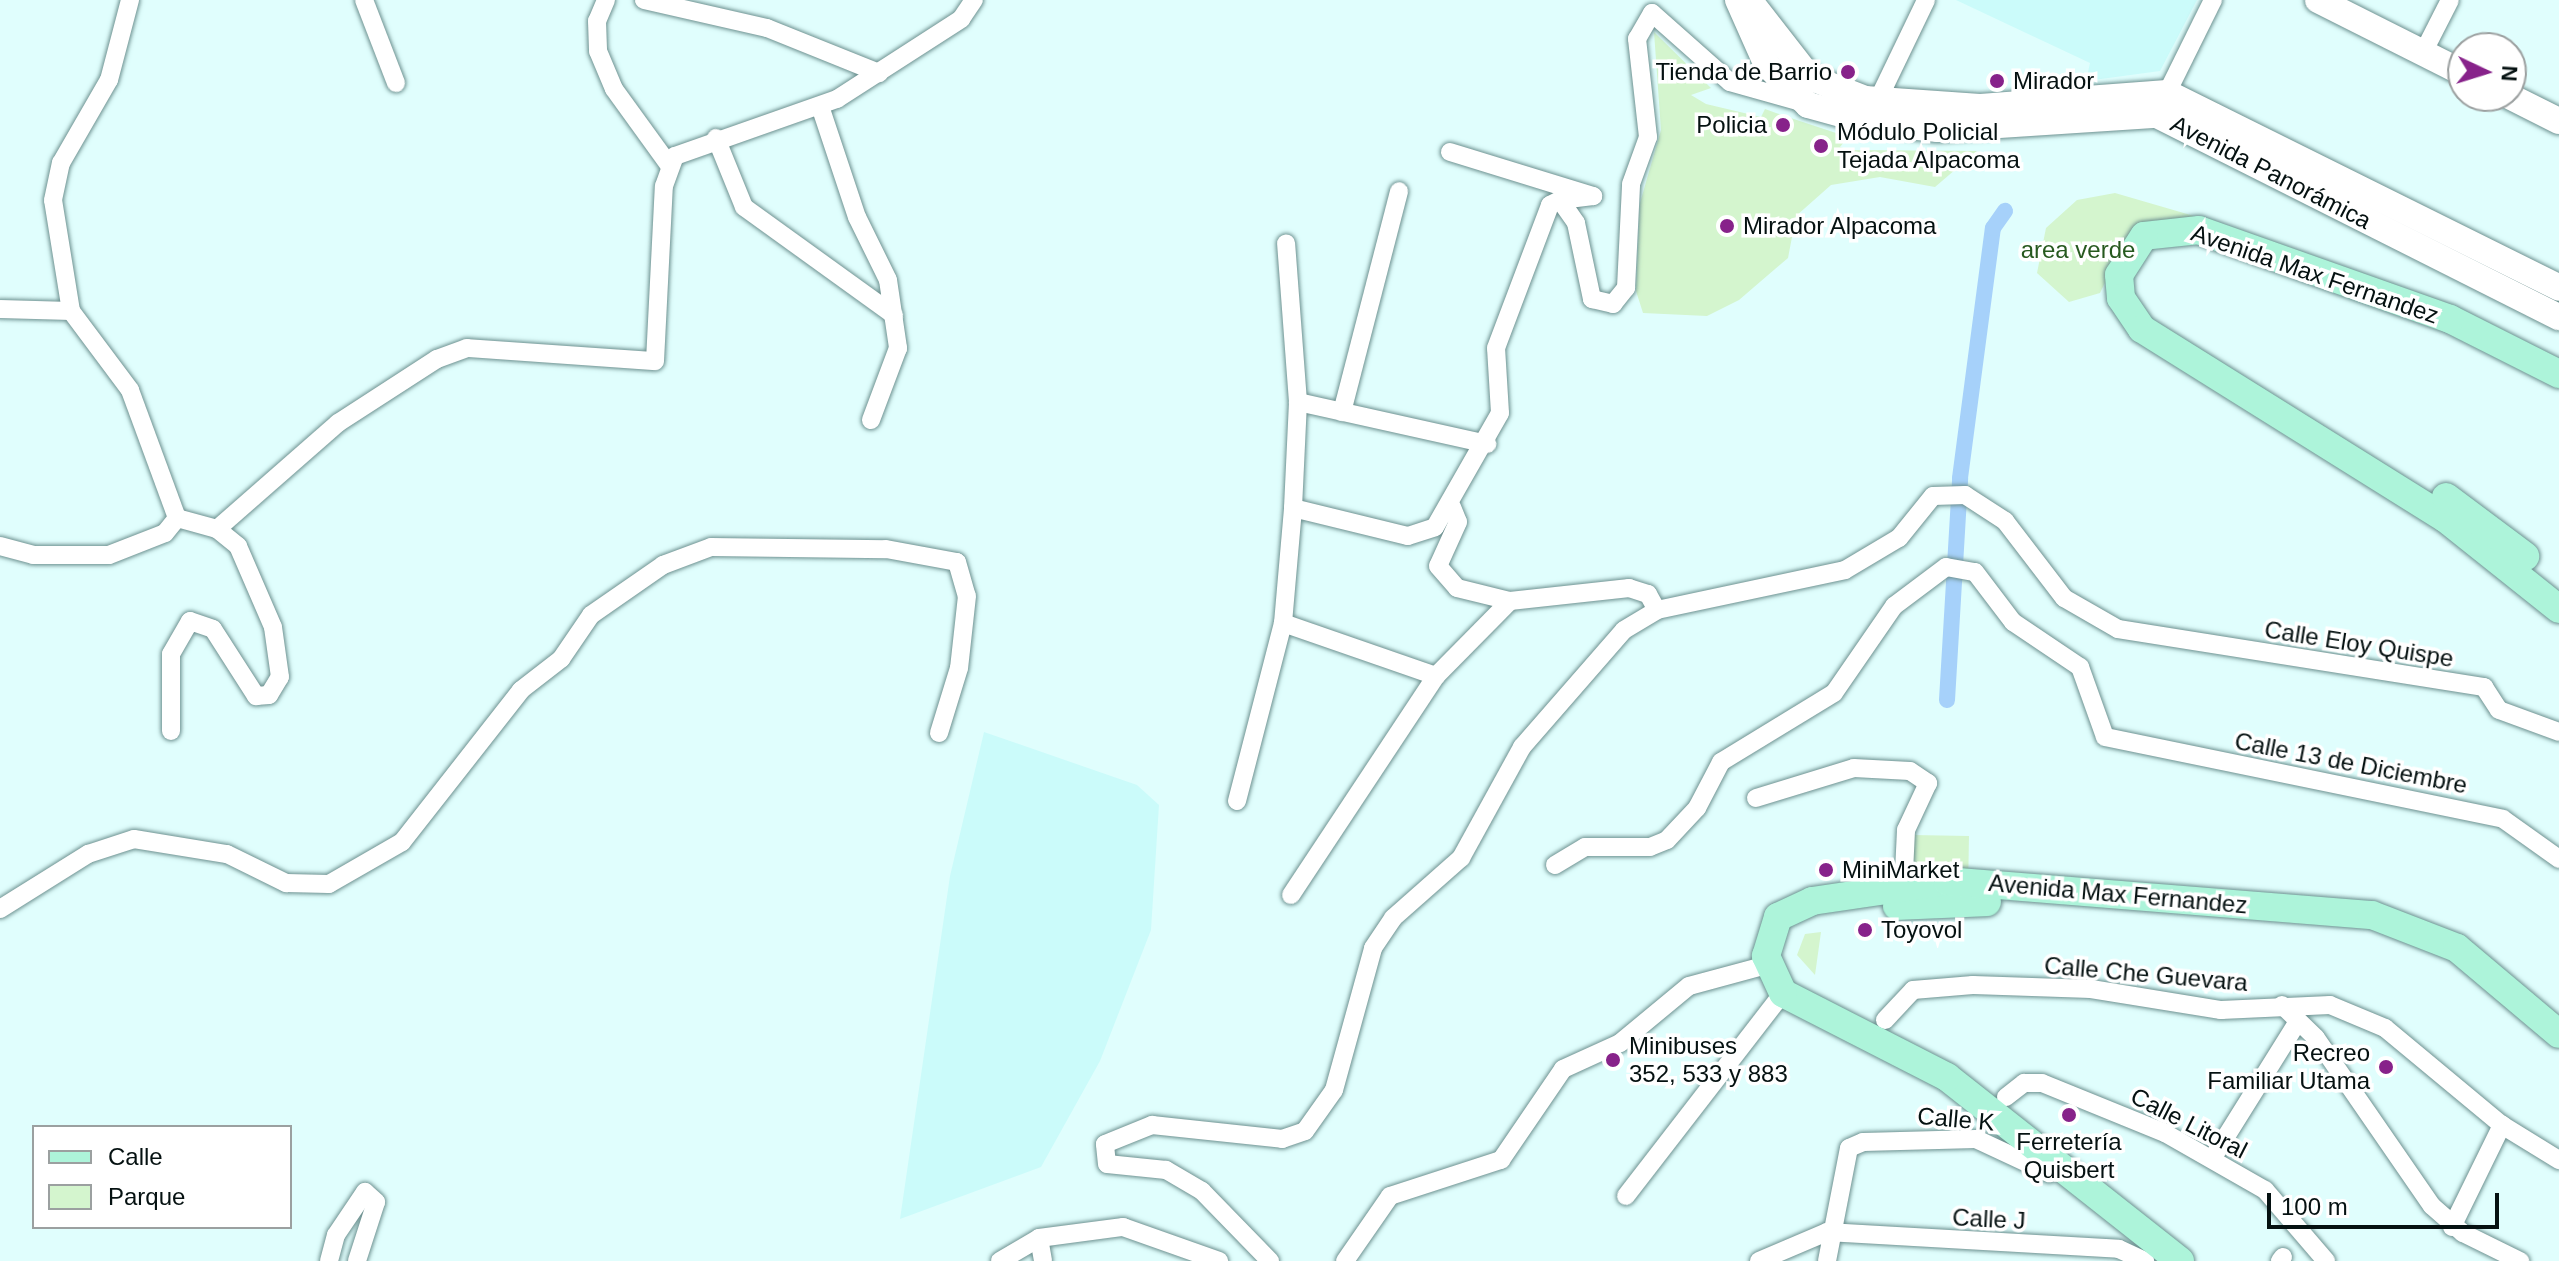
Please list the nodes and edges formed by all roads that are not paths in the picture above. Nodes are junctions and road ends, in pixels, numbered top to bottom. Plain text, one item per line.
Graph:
1 (130, 0) edge
2 (364, 0) edge
3 (606, 0) edge
4 (644, 0) edge
5 (974, 0) edge
6 (1738, 0) edge
7 (1749, 0) edge
8 (1926, 0) edge
9 (2213, 0) edge
10 (2318, 0) edge
11 (2450, 0) edge
12 (2423, 53) junction
13 (2447, 65) edge
14 (879, 73) junction
15 (396, 83) dead end
16 (1814, 93) junction
17 (2162, 104) junction
18 (2527, 105) edge
19 (820, 106) junction
20 (1873, 112) junction
21 (2559, 121) edge
22 (716, 138) junction
23 (1450, 152) dead end
24 (669, 165) junction
25 (1399, 191) dead end
26 (1560, 200) junction
27 (1286, 243) dead end
28 (2559, 288) edge
29 (0, 309) edge
30 (71, 311) junction
31 (894, 315) junction
32 (2559, 315) edge
33 (2473, 338) junction
34 (2559, 374) edge
35 (2559, 394) edge
36 (1298, 402) junction
37 (1342, 412) junction
38 (871, 420) dead end
39 (1487, 444) junction
40 (1452, 507) junction
41 (1293, 508) junction
42 (177, 518) junction
43 (217, 529) junction
44 (0, 546) edge
45 (2501, 548) junction
46 (2559, 585) edge
47 (1510, 601) junction
48 (2559, 609) edge
49 (1657, 610) junction
50 (1283, 623) junction
51 (1436, 676) junction
52 (171, 731) dead end
53 (2559, 732) edge
54 (939, 733) dead end
55 (1756, 798) dead end
56 (1237, 801) dead end
57 (2559, 859) edge
58 (1555, 865) dead end
59 (1291, 895) dead end
60 (1903, 896) junction
61 (0, 909) edge
62 (2408, 932) junction
63 (1776, 963) junction
64 (1783, 993) junction
65 (2282, 1005) junction
66 (2297, 1023) junction
67 (1880, 1028) junction
68 (2559, 1034) edge
69 (2559, 1056) edge
70 (2000, 1104) junction
71 (2502, 1125) junction
72 (2064, 1154) junction
73 (2212, 1159) junction
74 (2559, 1160) edge
75 (1626, 1196) dead end
76 (2452, 1227) junction
77 (1827, 1232) junction
78 (1039, 1238) junction
79 (329, 1261) edge
80 (357, 1261) edge
81 (1000, 1261) edge
82 (1043, 1261) edge
83 (1219, 1261) edge
84 (1270, 1261) edge
85 (1345, 1261) edge
86 (1759, 1261) edge
87 (1827, 1261) edge
88 (2145, 1261) edge
89 (2180, 1261) edge
90 (2201, 1261) edge
91 (2326, 1261) edge
92 (2520, 1261) edge

1 - 30 street
2 - 15 street
3 - 24 street
4 - 14 street
5 - 14 street
6 - 16 main road, Avenida Panorámica
7 - 16 main road
8 - 20 street
9 - 17 street
10 - 12 main road
11 - 12 street
12 - 13 main road
14 - 19 street
16 - 20 main road, Avenida Panorámica
16 - 26 street
17 - 20 main road, Avenida Panorámica
17 - 28 main road, Avenida Panorámica
17 - 32 main road, Avenida Panorámica
18 - 21 main road
19 - 22 street
19 - 31 street
22 - 24 street
22 - 31 street
23 - 26 street
24 - 43 street
25 - 37 street
26 - 39 street
27 - 36 street
29 - 30 street
30 - 42 street
31 - 38 street
33 - 34 main road, Avenida Max Fernandez
33 - 35 main road, Avenida Max Fernandez
33 - 45 main road, Avenida Max Fernandez
36 - 37 street
36 - 41 street
37 - 39 street
39 - 40 street
40 - 41 street
40 - 47 street
41 - 50 street
42 - 43 street
42 - 44 street
43 - 52 street
45 - 46 main road, Avenida Max Fernandez
45 - 48 main road, Avenida Max Fernandez
47 - 49 street
47 - 51 street
49 - 53 street, Calle Eloy Quispe
49 - 84 street
50 - 51 street
50 - 56 street
51 - 59 street
54 - 61 street
55 - 60 street
57 - 58 street, Calle 13 de Diciembre
60 - 62 main road, Avenida Max Fernandez
60 - 63 main road, Avenida Max Fernandez
62 - 68 main road, Avenida Max Fernandez
62 - 69 main road, Avenida Max Fernandez
63 - 64 main road
63 - 67 main road
63 - 85 street
64 - 67 main road
64 - 75 street
65 - 66 street
65 - 67 street, Calle Che Guevara
65 - 71 street, Calle Che Guevara
66 - 73 street
66 - 76 street
67 - 70 main road
70 - 72 main road
70 - 73 street, Calle Litoral
71 - 74 street, Calle Che Guevara
71 - 76 street
72 - 77 street, Calle K
72 - 89 main road
72 - 90 main road
73 - 91 street, Calle Litoral
76 - 92 street
77 - 86 street
77 - 87 street
77 - 88 street, Calle J
78 - 81 street
78 - 82 street
78 - 83 street
79 - 80 street

